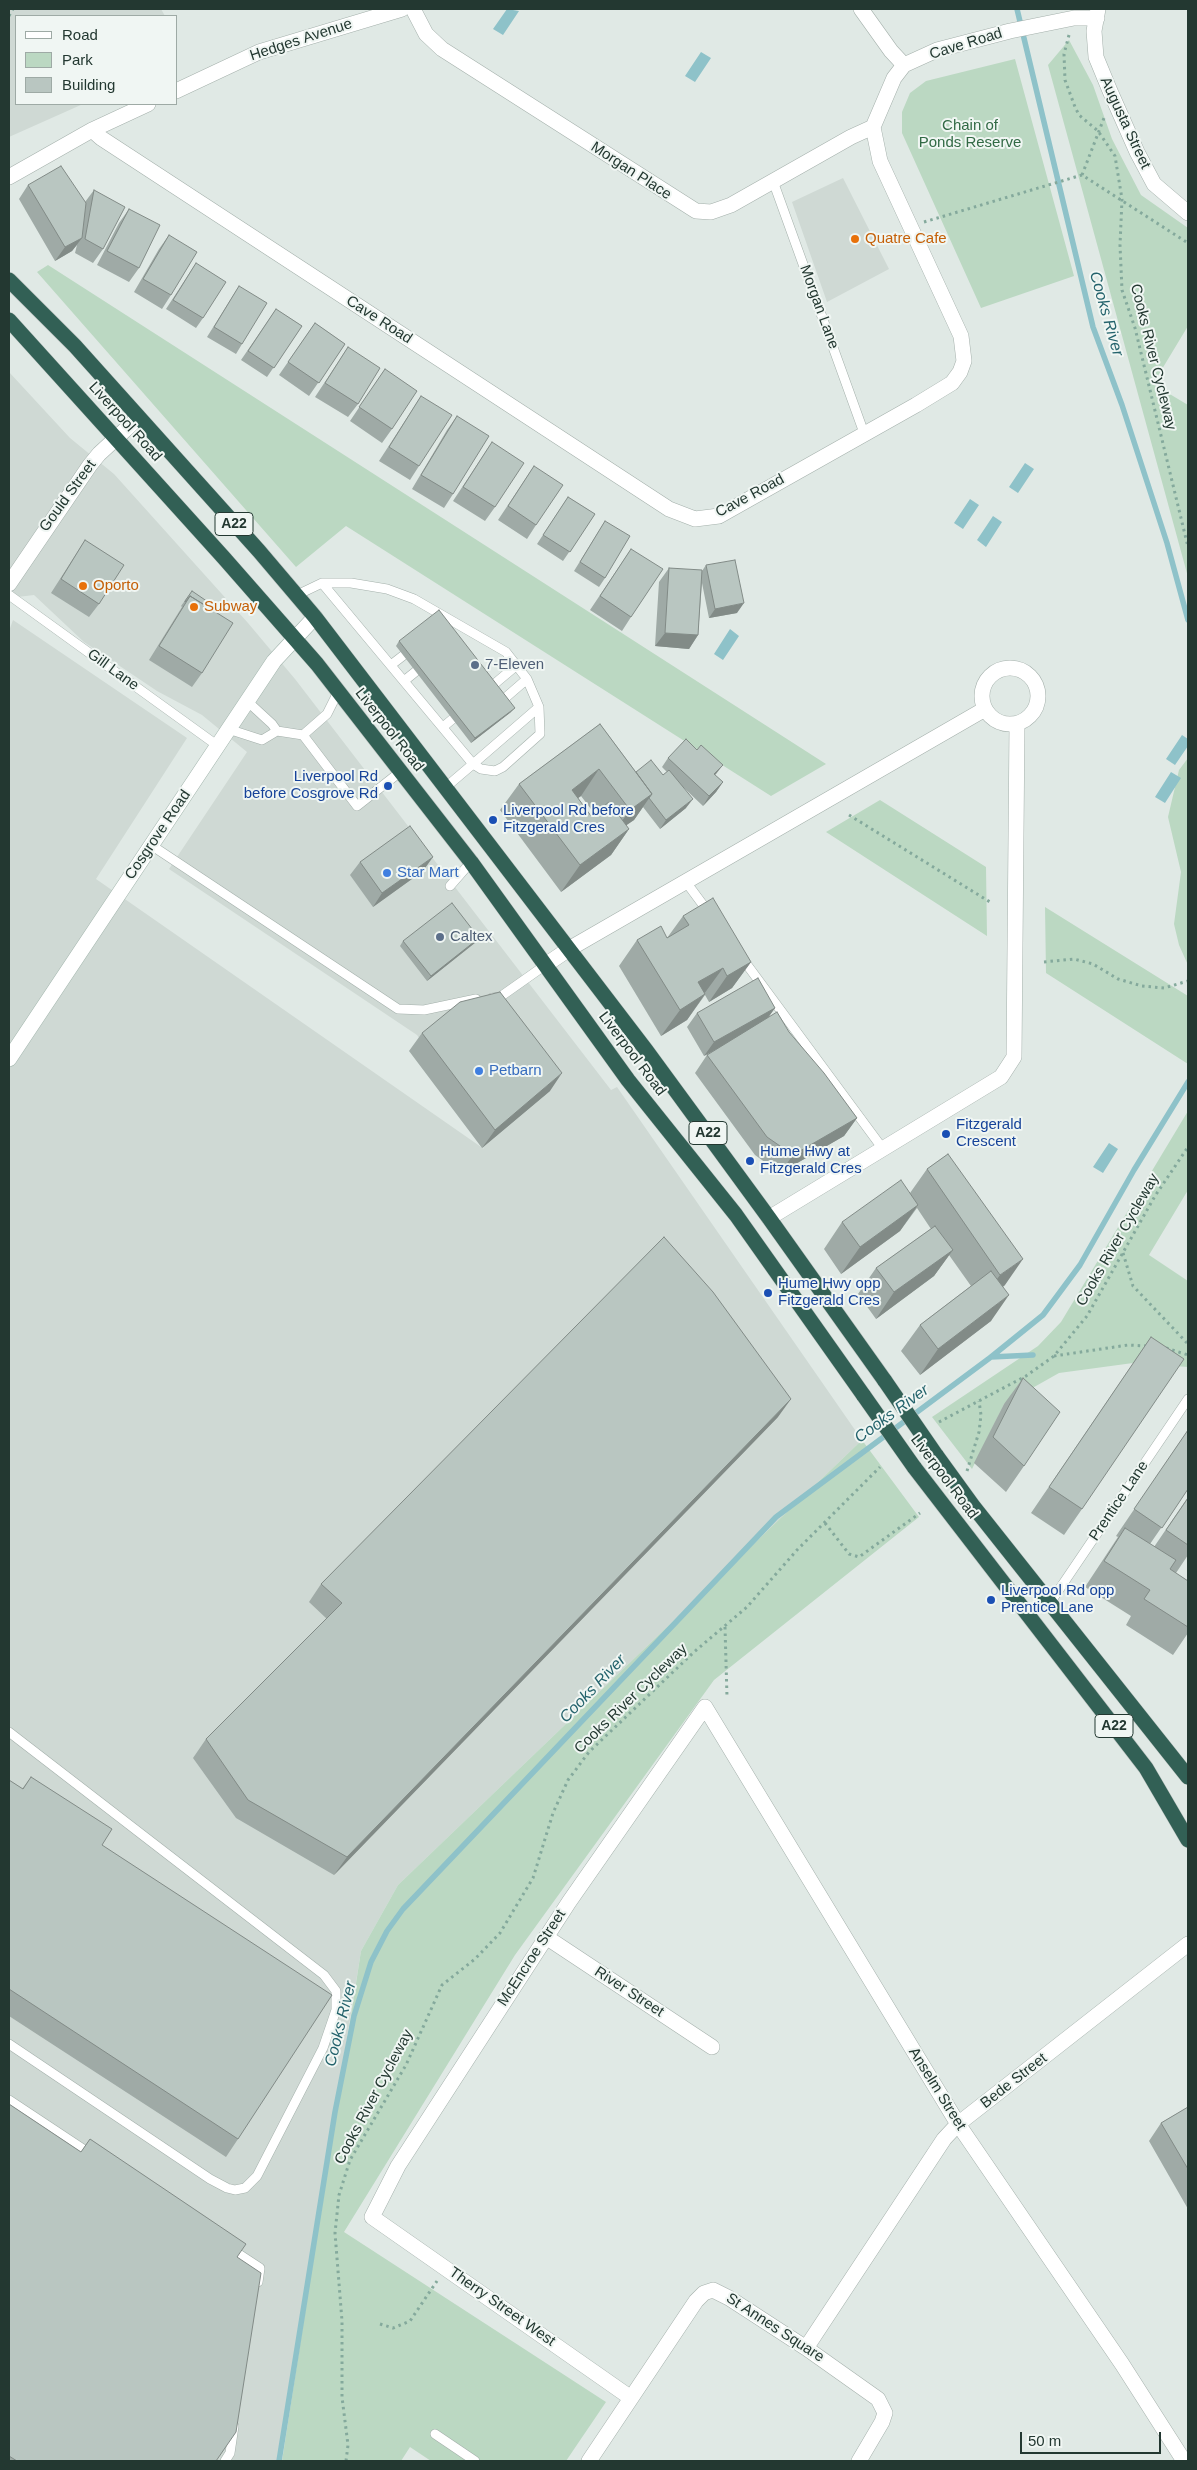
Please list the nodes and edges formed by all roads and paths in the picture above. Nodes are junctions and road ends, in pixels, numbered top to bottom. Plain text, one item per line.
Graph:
1 (13, 9) edge
2 (402, 9) edge
3 (413, 9) edge
4 (861, 9) edge
5 (1097, 13) edge
6 (9, 16) edge
7 (1074, 18) junction
8 (904, 65) junction
9 (178, 90) edge
10 (1113, 98) junction
11 (146, 105) edge
12 (873, 127) junction
13 (92, 130) junction
14 (1098, 131) junction
15 (1082, 175) junction
16 (9, 177) edge
17 (773, 181) junction
18 (1122, 199) junction
19 (1188, 213) edge
20 (909, 226) junction
21 (1188, 243) edge
22 (9, 280) edge
23 (9, 320) edge
24 (16, 335) edge
25 (138, 418) junction
26 (864, 433) junction
27 (116, 438) junction
28 (1188, 547) edge
29 (322, 583) junction
30 (9, 584) edge
31 (9, 595) edge
32 (297, 595) junction
33 (315, 617) junction
34 (295, 639) junction
35 (420, 642) edge
36 (432, 658) edge
37 (391, 665) junction
38 (517, 665) junction
39 (527, 679) junction
40 (404, 681) junction
41 (338, 692) junction
42 (480, 696) edge
43 (246, 701) junction
44 (465, 708) edge
45 (540, 708) junction
46 (491, 710) edge
47 (985, 710) junction
48 (1017, 724) junction
49 (442, 727) junction
50 (228, 729) junction
51 (277, 731) junction
52 (303, 735) junction
53 (218, 746) junction
54 (473, 764) junction
55 (400, 772) junction
56 (446, 787) junction
57 (849, 815) dead end
58 (151, 845) junction
59 (471, 862) junction
60 (686, 882) junction
61 (450, 886) dead end
62 (990, 902) dead end
63 (716, 923) edge
64 (734, 946) edge
65 (569, 949) junction
66 (1044, 962) dead end
67 (544, 966) junction
68 (1188, 981) edge
69 (9, 1059) edge
70 (1188, 1147) edge
71 (883, 1148) junction
72 (769, 1218) junction
73 (1123, 1254) junction
74 (1188, 1344) edge
75 (1154, 1347) edge
76 (1162, 1348) edge
77 (1188, 1355) edge
78 (1054, 1356) junction
79 (1188, 1399) edge
80 (979, 1401) junction
81 (939, 1422) dead end
82 (880, 1467) dead end
83 (967, 1472) dead end
84 (920, 1512) dead end
85 (825, 1523) junction
86 (1050, 1603) junction
87 (725, 1626) junction
88 (727, 1697) dead end
89 (705, 1707) joint
90 (9, 1732) edge
91 (1188, 1778) edge
92 (1166, 1800) junction
93 (1188, 1823) edge
94 (1188, 1840) edge
95 (546, 1937) junction
96 (1188, 1944) edge
97 (9, 2044) edge
98 (712, 2047) dead end
99 (9, 2100) edge
100 (958, 2124) junction
101 (98, 2160) edge
102 (372, 2217) joint
103 (220, 2241) edge
104 (445, 2268) junction
105 (257, 2288) edge
106 (380, 2324) dead end
107 (806, 2348) junction
108 (631, 2398) junction
109 (236, 2414) edge
110 (436, 2434) dead end
111 (224, 2461) edge
112 (346, 2461) edge
113 (475, 2461) edge
114 (589, 2461) edge
115 (859, 2461) edge
116 (1184, 2461) edge

1 - 6 path
2 - 9 street, Hedges Avenue
3 - 17 street, Morgan Place
4 - 8 street
5 - 7 street, Cave Road
5 - 10 street, Augusta Street
7 - 8 street, Cave Road
7 - 14 path, Cooks River Cycleway
8 - 12 street
10 - 14 path
10 - 19 street, Augusta Street
11 - 13 street
12 - 17 street, Morgan Place
12 - 20 street, Cave Road
13 - 16 street
13 - 26 street, Cave Road
14 - 15 path
14 - 18 path, Cooks River Cycleway
15 - 18 path
15 - 20 path
17 - 26 lane, Morgan Lane
18 - 21 path
18 - 28 path, Cooks River Cycleway
20 - 26 street, Cave Road
22 - 25 highway, Liverpool Road / A22
23 - 24 highway, Liverpool Road / A22
24 - 27 highway, Liverpool Road / A22
25 - 27 street, Gould Street
25 - 32 highway, Liverpool Road / A22
27 - 30 street, Gould Street
27 - 34 highway, Liverpool Road / A22
29 - 32 lane
29 - 37 lane
29 - 38 lane
31 - 53 lane, Gill Lane
32 - 33 highway, Liverpool Road / A22
33 - 34 street, Cosgrove Road
33 - 56 highway, Liverpool Road / A22
34 - 41 highway, Liverpool Road / A22
34 - 43 street, Cosgrove Road
35 - 37 lane
36 - 40 lane
37 - 40 lane
38 - 39 lane
38 - 42 lane
39 - 45 lane
39 - 46 lane
40 - 49 lane
41 - 52 lane
41 - 55 highway, Liverpool Road / A22
43 - 50 street, Cosgrove Road
43 - 51 lane
44 - 49 lane
45 - 54 lane
45 - 54 lane
47 - 48 street
47 - 48 street
47 - 60 street
48 - 71 street
49 - 54 lane
50 - 51 lane
50 - 53 street, Cosgrove Road
51 - 52 lane
52 - 55 lane
53 - 58 street, Cosgrove Road
54 - 56 lane
55 - 59 highway, Liverpool Road / A22
56 - 65 highway, Liverpool Road / A22
57 - 62 path
58 - 67 lane
58 - 69 street, Cosgrove Road
59 - 61 lane
59 - 67 highway, Liverpool Road / A22
60 - 63 lane
60 - 65 street
64 - 71 lane
65 - 67 street
65 - 72 highway, Liverpool Road / A22
66 - 68 path
67 - 92 highway, Liverpool Road / A22, bridge
70 - 73 path, Cooks River Cycleway
71 - 72 street
72 - 86 highway, Liverpool Road / A22, bridge
73 - 74 path
73 - 78 path, Cooks River Cycleway
75 - 78 path
76 - 77 path
78 - 80 path, Cooks River Cycleway
79 - 86 lane, Prentice Lane
80 - 81 path, Cooks River Cycleway
80 - 83 path
82 - 85 path, Cooks River Cycleway
84 - 85 path
85 - 87 path, Cooks River Cycleway
86 - 91 highway, Liverpool Road / A22
87 - 88 path
87 - 112 path, Cooks River Cycleway
89 - 95 street, McEncroe Street
89 - 100 street, Anselm Street
90 - 97 lane
92 - 93 street
92 - 94 highway, Liverpool Road / A22
95 - 98 street, River Street
95 - 102 street, McEncroe Street
96 - 100 street, Bede Street
99 - 101 lane
100 - 107 street, Bede Street
100 - 116 street, Anselm Street
102 - 104 street, Therry Street West
103 - 105 lane
104 - 106 path
104 - 108 street, Therry Street West
107 - 108 street, St Annes Square
107 - 115 street, St Annes Square
108 - 114 street, St Annes Square
109 - 111 lane
110 - 113 lane

